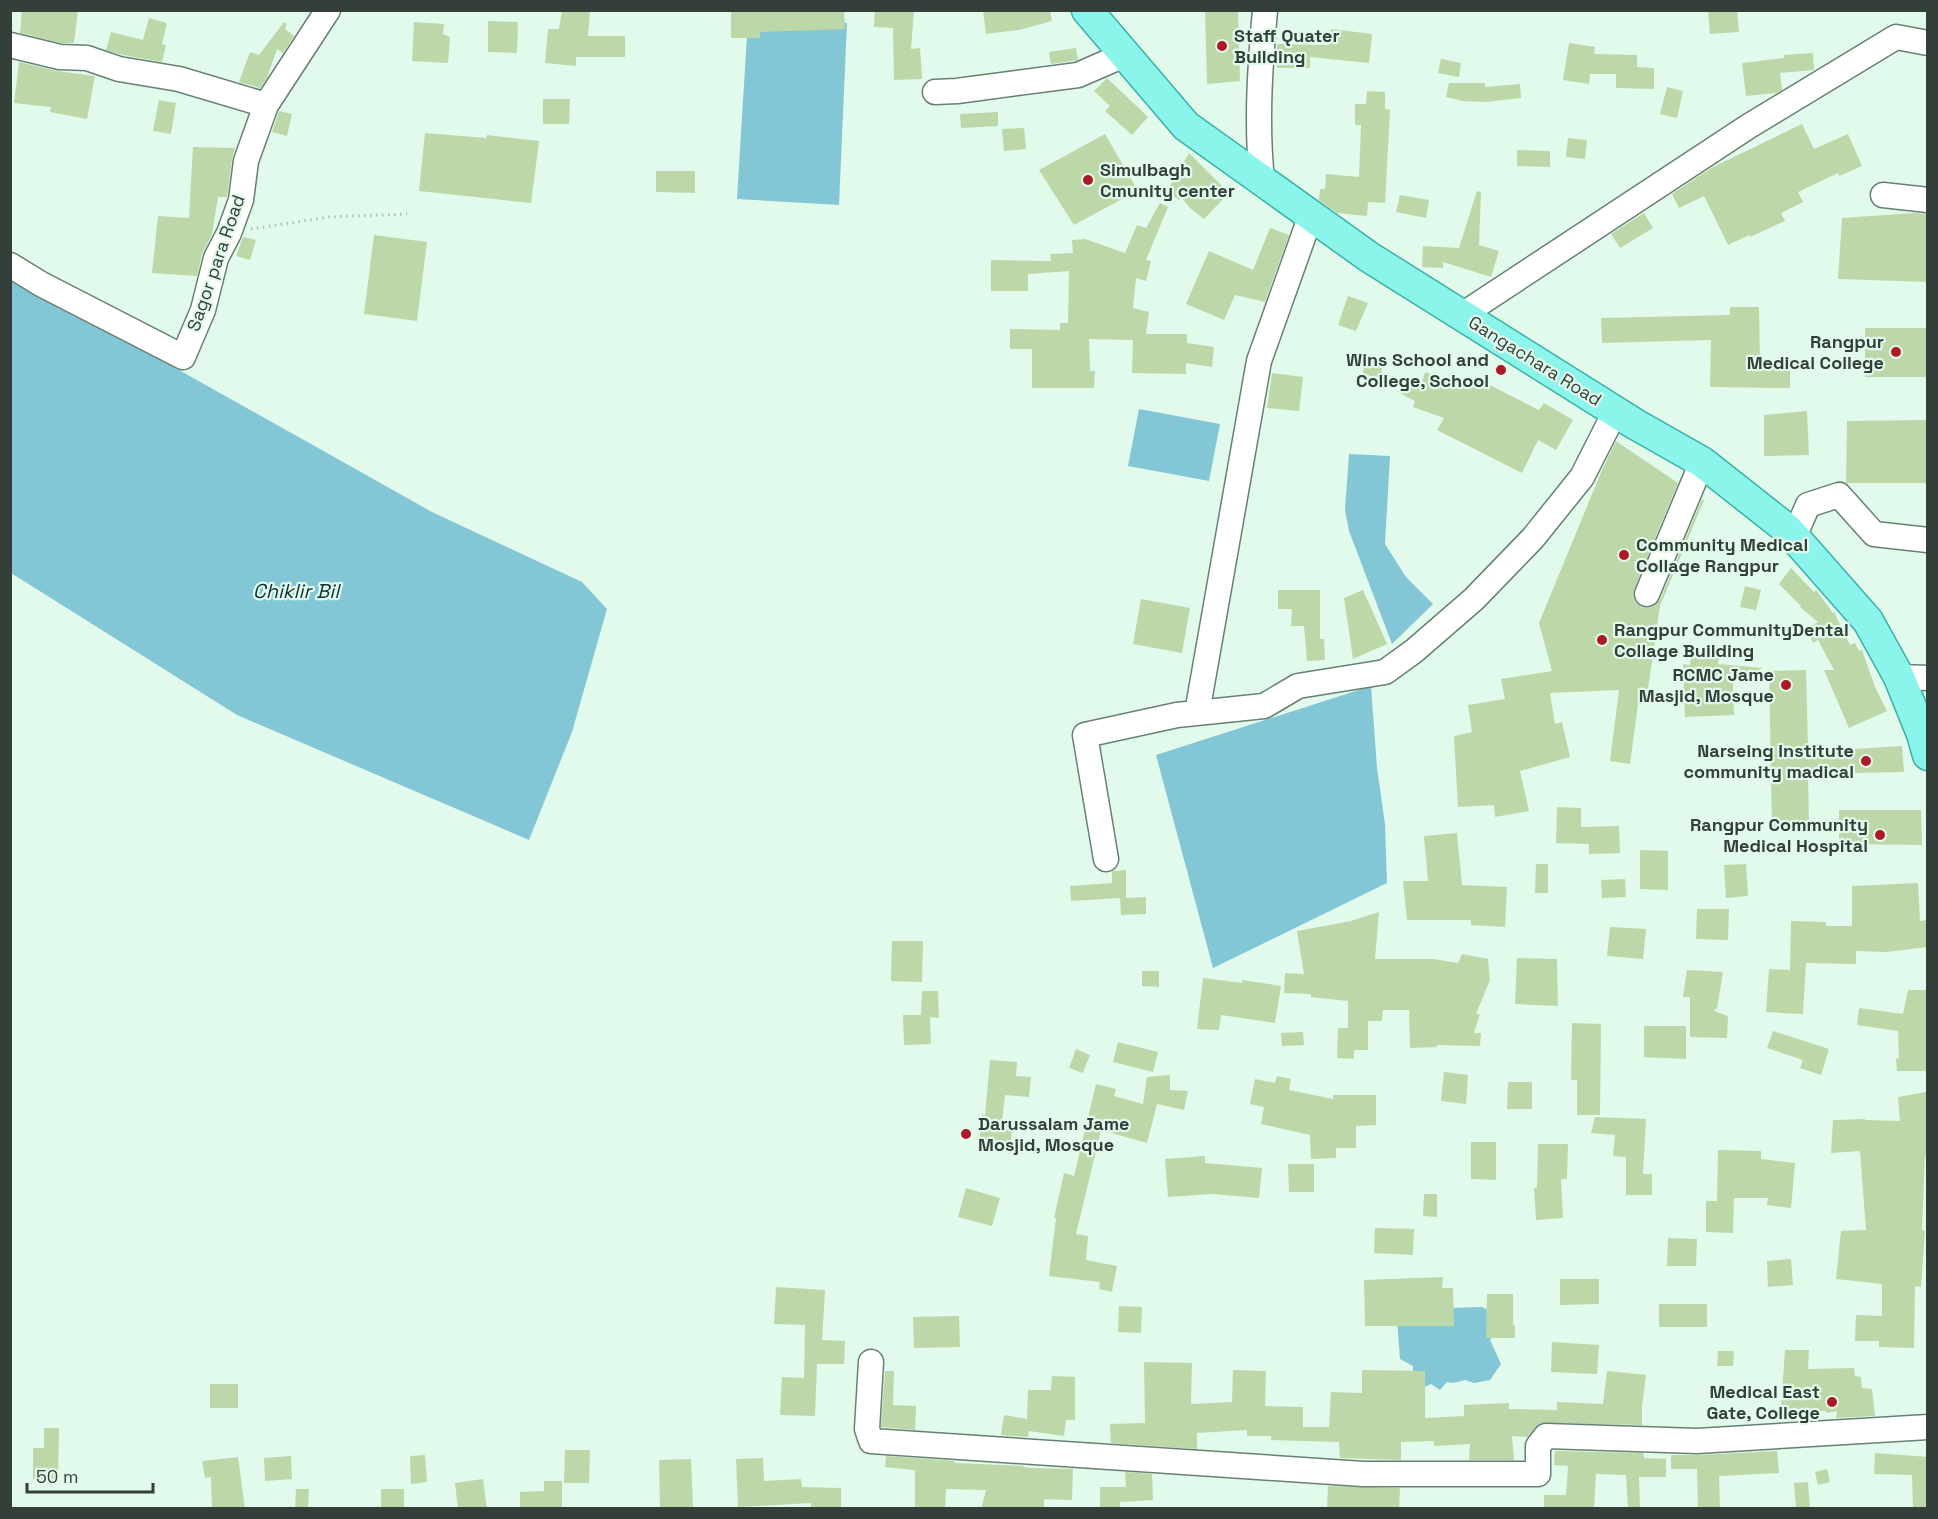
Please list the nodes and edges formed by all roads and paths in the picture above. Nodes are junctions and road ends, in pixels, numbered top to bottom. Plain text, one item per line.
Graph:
1 (328, 10) edge
2 (1087, 10) edge
3 (1265, 10) edge
4 (1928, 43) edge
5 (10, 45) edge
6 (1124, 55) junction
7 (935, 92) dead end
8 (266, 105) junction
9 (1262, 180) junction
10 (1883, 195) dead end
11 (1928, 200) edge
12 (407, 214) dead end
13 (1311, 215) junction
14 (229, 233) junction
15 (10, 265) edge
16 (1462, 315) junction
17 (1615, 412) junction
18 (1702, 462) junction
19 (1794, 537) junction
20 (1928, 540) edge
21 (1647, 594) dead end
22 (1913, 677) edge
23 (1197, 713) junction
24 (1928, 755) edge
25 (1106, 859) dead end
26 (871, 1362) dead end
27 (1928, 1427) edge

1 - 8 street, Sagor para Road
2 - 6 main road, Gangachara Road
3 - 9 street
4 - 16 street
5 - 8 street
6 - 7 street
6 - 9 main road, Gangachara Road
8 - 14 street, Sagor para Road
9 - 13 main road, Gangachara Road
10 - 11 street
12 - 14 path
13 - 16 main road, Gangachara Road
13 - 23 street
14 - 15 street, Sagor para Road
16 - 17 main road, Gangachara Road
17 - 18 main road, Gangachara Road
17 - 23 street
18 - 19 main road, Gangachara Road
18 - 21 street
19 - 20 street
19 - 22 main road, Gangachara Road
22 - 24 main road, Gangachara Road
23 - 25 street
26 - 27 street

